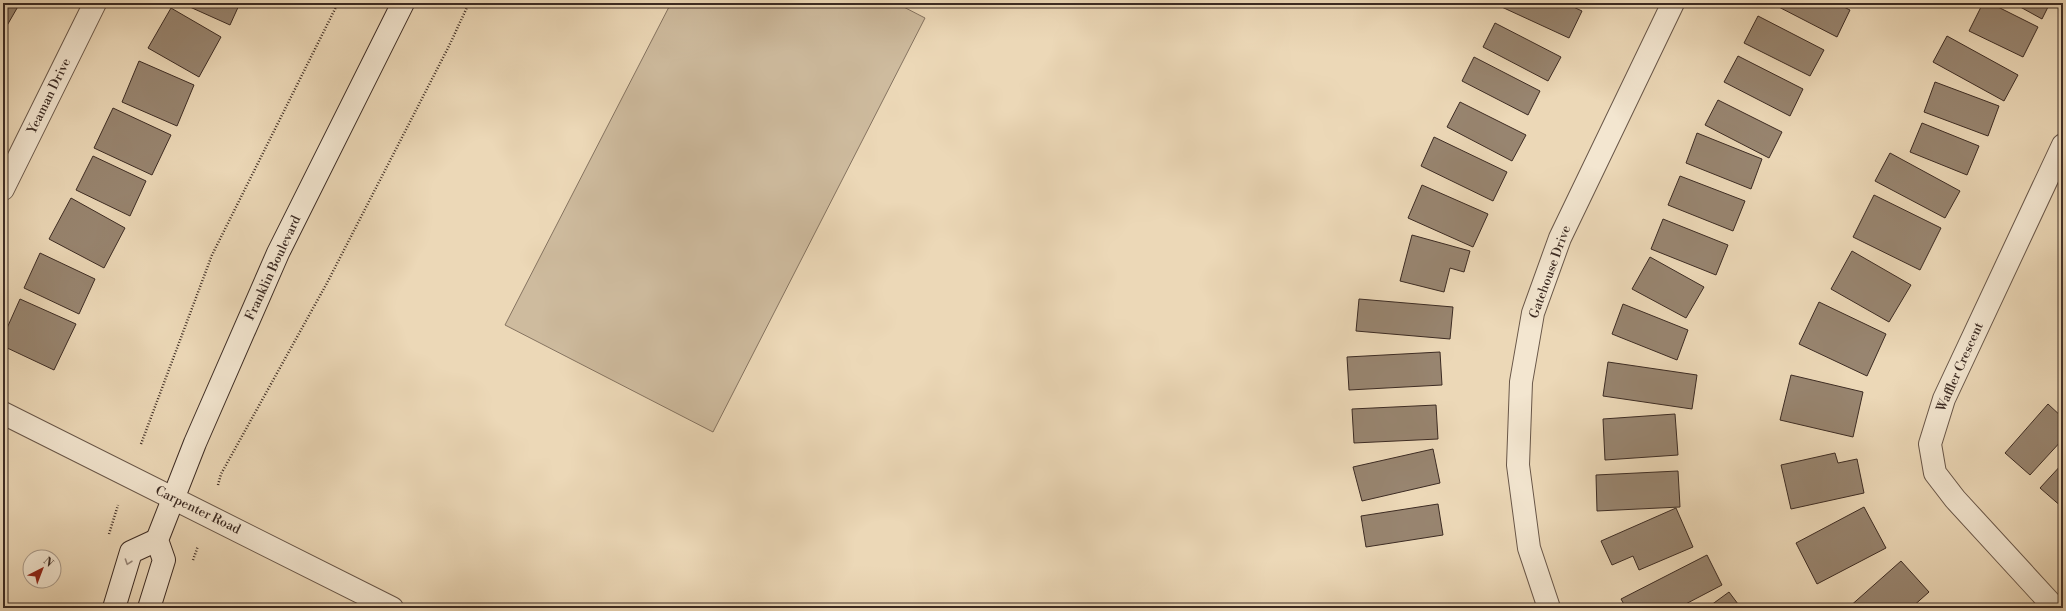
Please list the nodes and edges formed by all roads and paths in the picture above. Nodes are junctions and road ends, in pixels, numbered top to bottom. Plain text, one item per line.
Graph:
1 (95, 3) edge
2 (338, 3) edge
3 (403, 3) edge
4 (469, 3) edge
5 (1673, 3) edge
6 (2063, 145) edge
7 (3, 189) edge
8 (3, 413) edge
9 (140, 444) dead end
10 (218, 485) dead end
11 (173, 498) junction
12 (118, 505) dead end
13 (113, 517) dead end
14 (157, 540) junction
15 (198, 546) dead end
16 (194, 558) dead end
17 (114, 608) edge
18 (150, 608) edge
19 (392, 608) edge
20 (1549, 608) edge
21 (2055, 608) edge

1 - 7 street, Yeaman Drive
2 - 9 path
3 - 11 street, Franklin Boulevard
4 - 10 path
5 - 20 street, Gatehouse Drive
6 - 21 street, Waffler Crescent
8 - 11 street, Carpenter Road
11 - 14 street, Franklin Boulevard
11 - 19 street, Carpenter Road
12 - 13 path
14 -> 17 street
14 - 18 street
15 - 16 path

